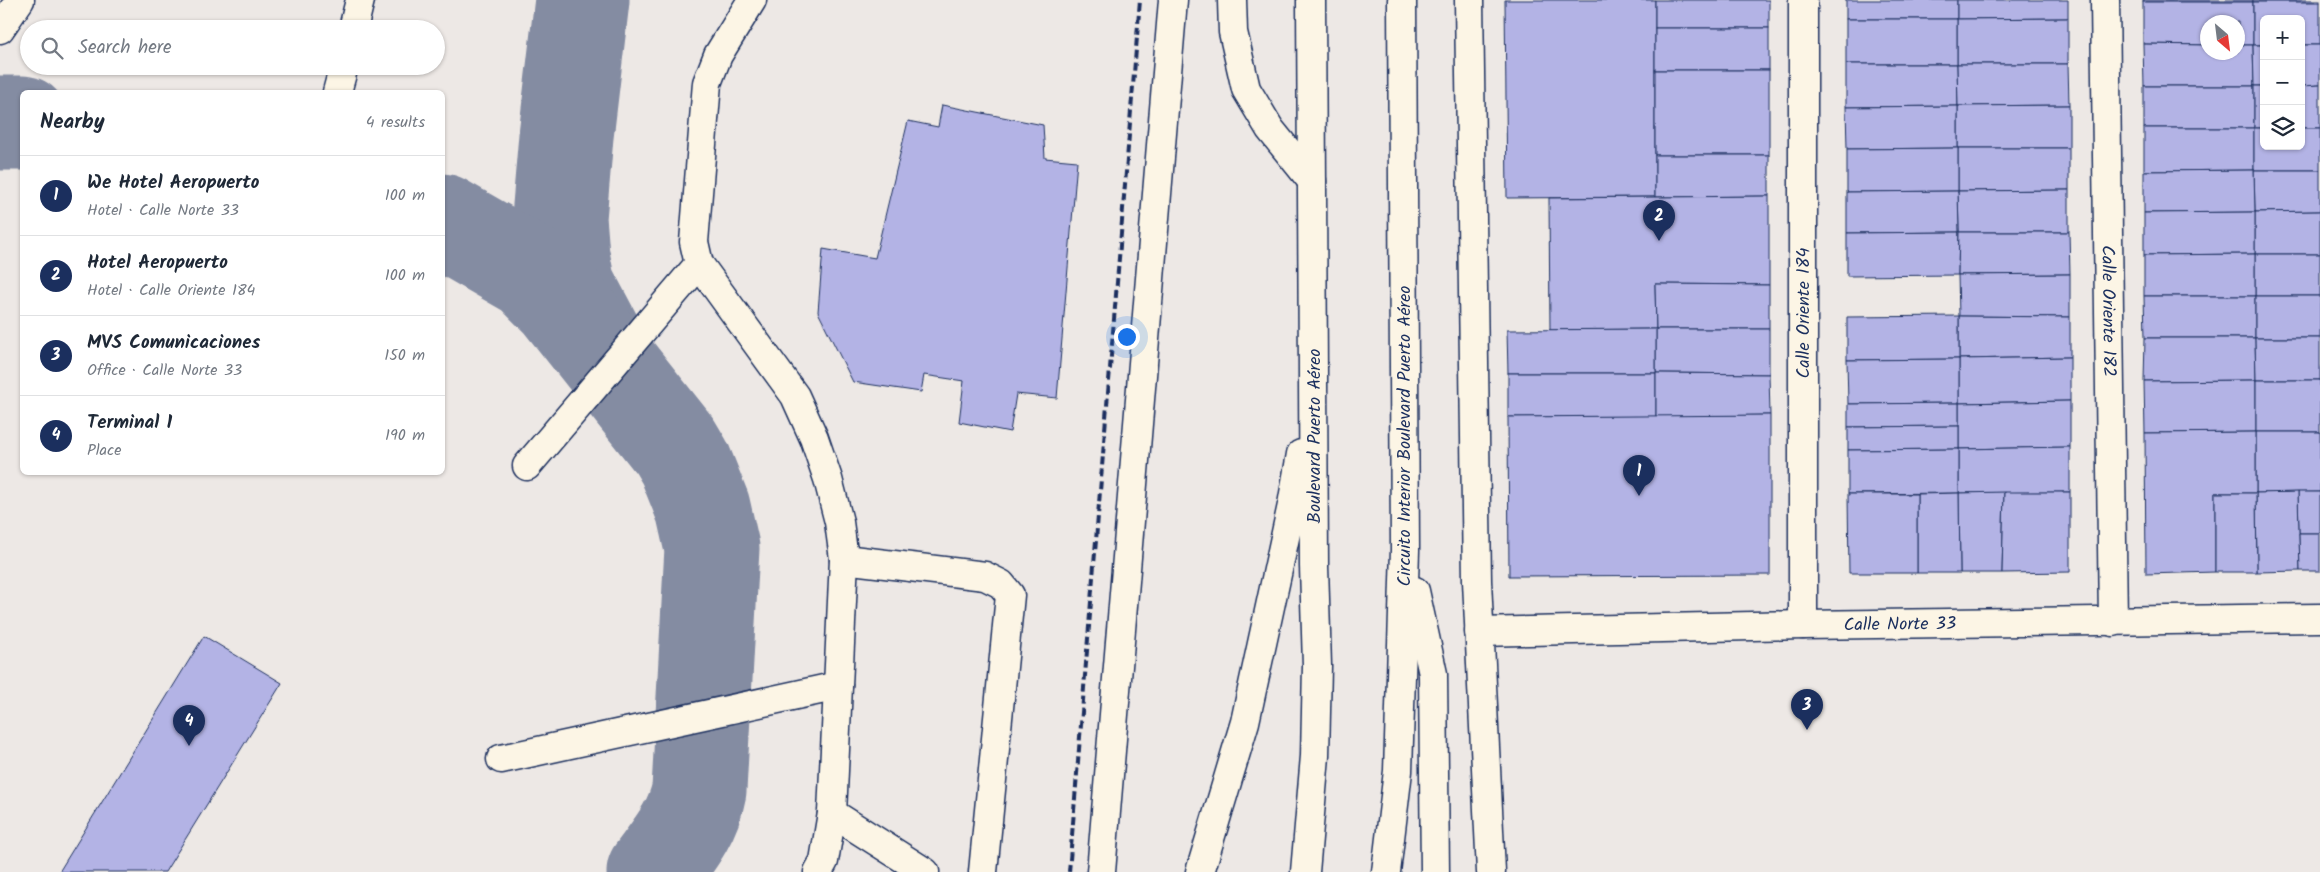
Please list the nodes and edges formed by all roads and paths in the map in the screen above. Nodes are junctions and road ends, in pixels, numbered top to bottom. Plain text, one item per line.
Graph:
1 (20, 0) edge
2 (360, 0) edge
3 (752, 0) edge
4 (1172, 0) edge
5 (1232, 0) edge
6 (1311, 0) edge
7 (1402, 0) edge
8 (1469, 0) edge
9 (1803, 0) edge
10 (2105, 0) edge
11 (355, 20) edge
12 (0, 29) edge
13 (342, 75) edge
14 (338, 90) edge
15 (1312, 181) junction
16 (699, 264) junction
17 (1314, 384) junction
18 (527, 466) dead end
19 (1405, 550) junction
20 (844, 559) junction
21 (2320, 618) edge
22 (2113, 622) junction
23 (1803, 625) junction
24 (1480, 632) junction
25 (838, 686) junction
26 (501, 759) dead end
27 (832, 813) junction
28 (818, 872) edge
29 (925, 872) edge
30 (983, 872) edge
31 (1100, 872) edge
32 (1200, 872) edge
33 (1305, 872) edge
34 (1386, 872) edge
35 (1435, 872) edge
36 (1491, 872) edge

1 - 12 main road
2 - 11 main road
3 - 16 main road
4 - 31 main road
5 - 15 main road
6 - 15 main road, Boulevard Puerto Aéreo
7 - 19 main road, Circuito Interior Boulevard Puerto Aéreo
8 - 24 main road
9 - 23 main road, Calle Oriente 184
10 - 22 main road, Calle Oriente 182
13 - 14 main road
15 - 17 main road, Boulevard Puerto Aéreo
16 - 18 main road
16 - 20 main road
17 - 32 main road
17 - 33 main road, Boulevard Puerto Aéreo
19 - 34 main road, Circuito Interior Boulevard Puerto Aéreo
19 - 35 main road
20 - 25 main road
20 - 30 main road
21 - 22 main road, Calle Norte 33
22 - 23 main road, Calle Norte 33
23 - 24 main road, Calle Norte 33
24 - 36 main road
25 - 26 main road
25 - 27 main road
27 - 28 main road
27 - 29 main road

